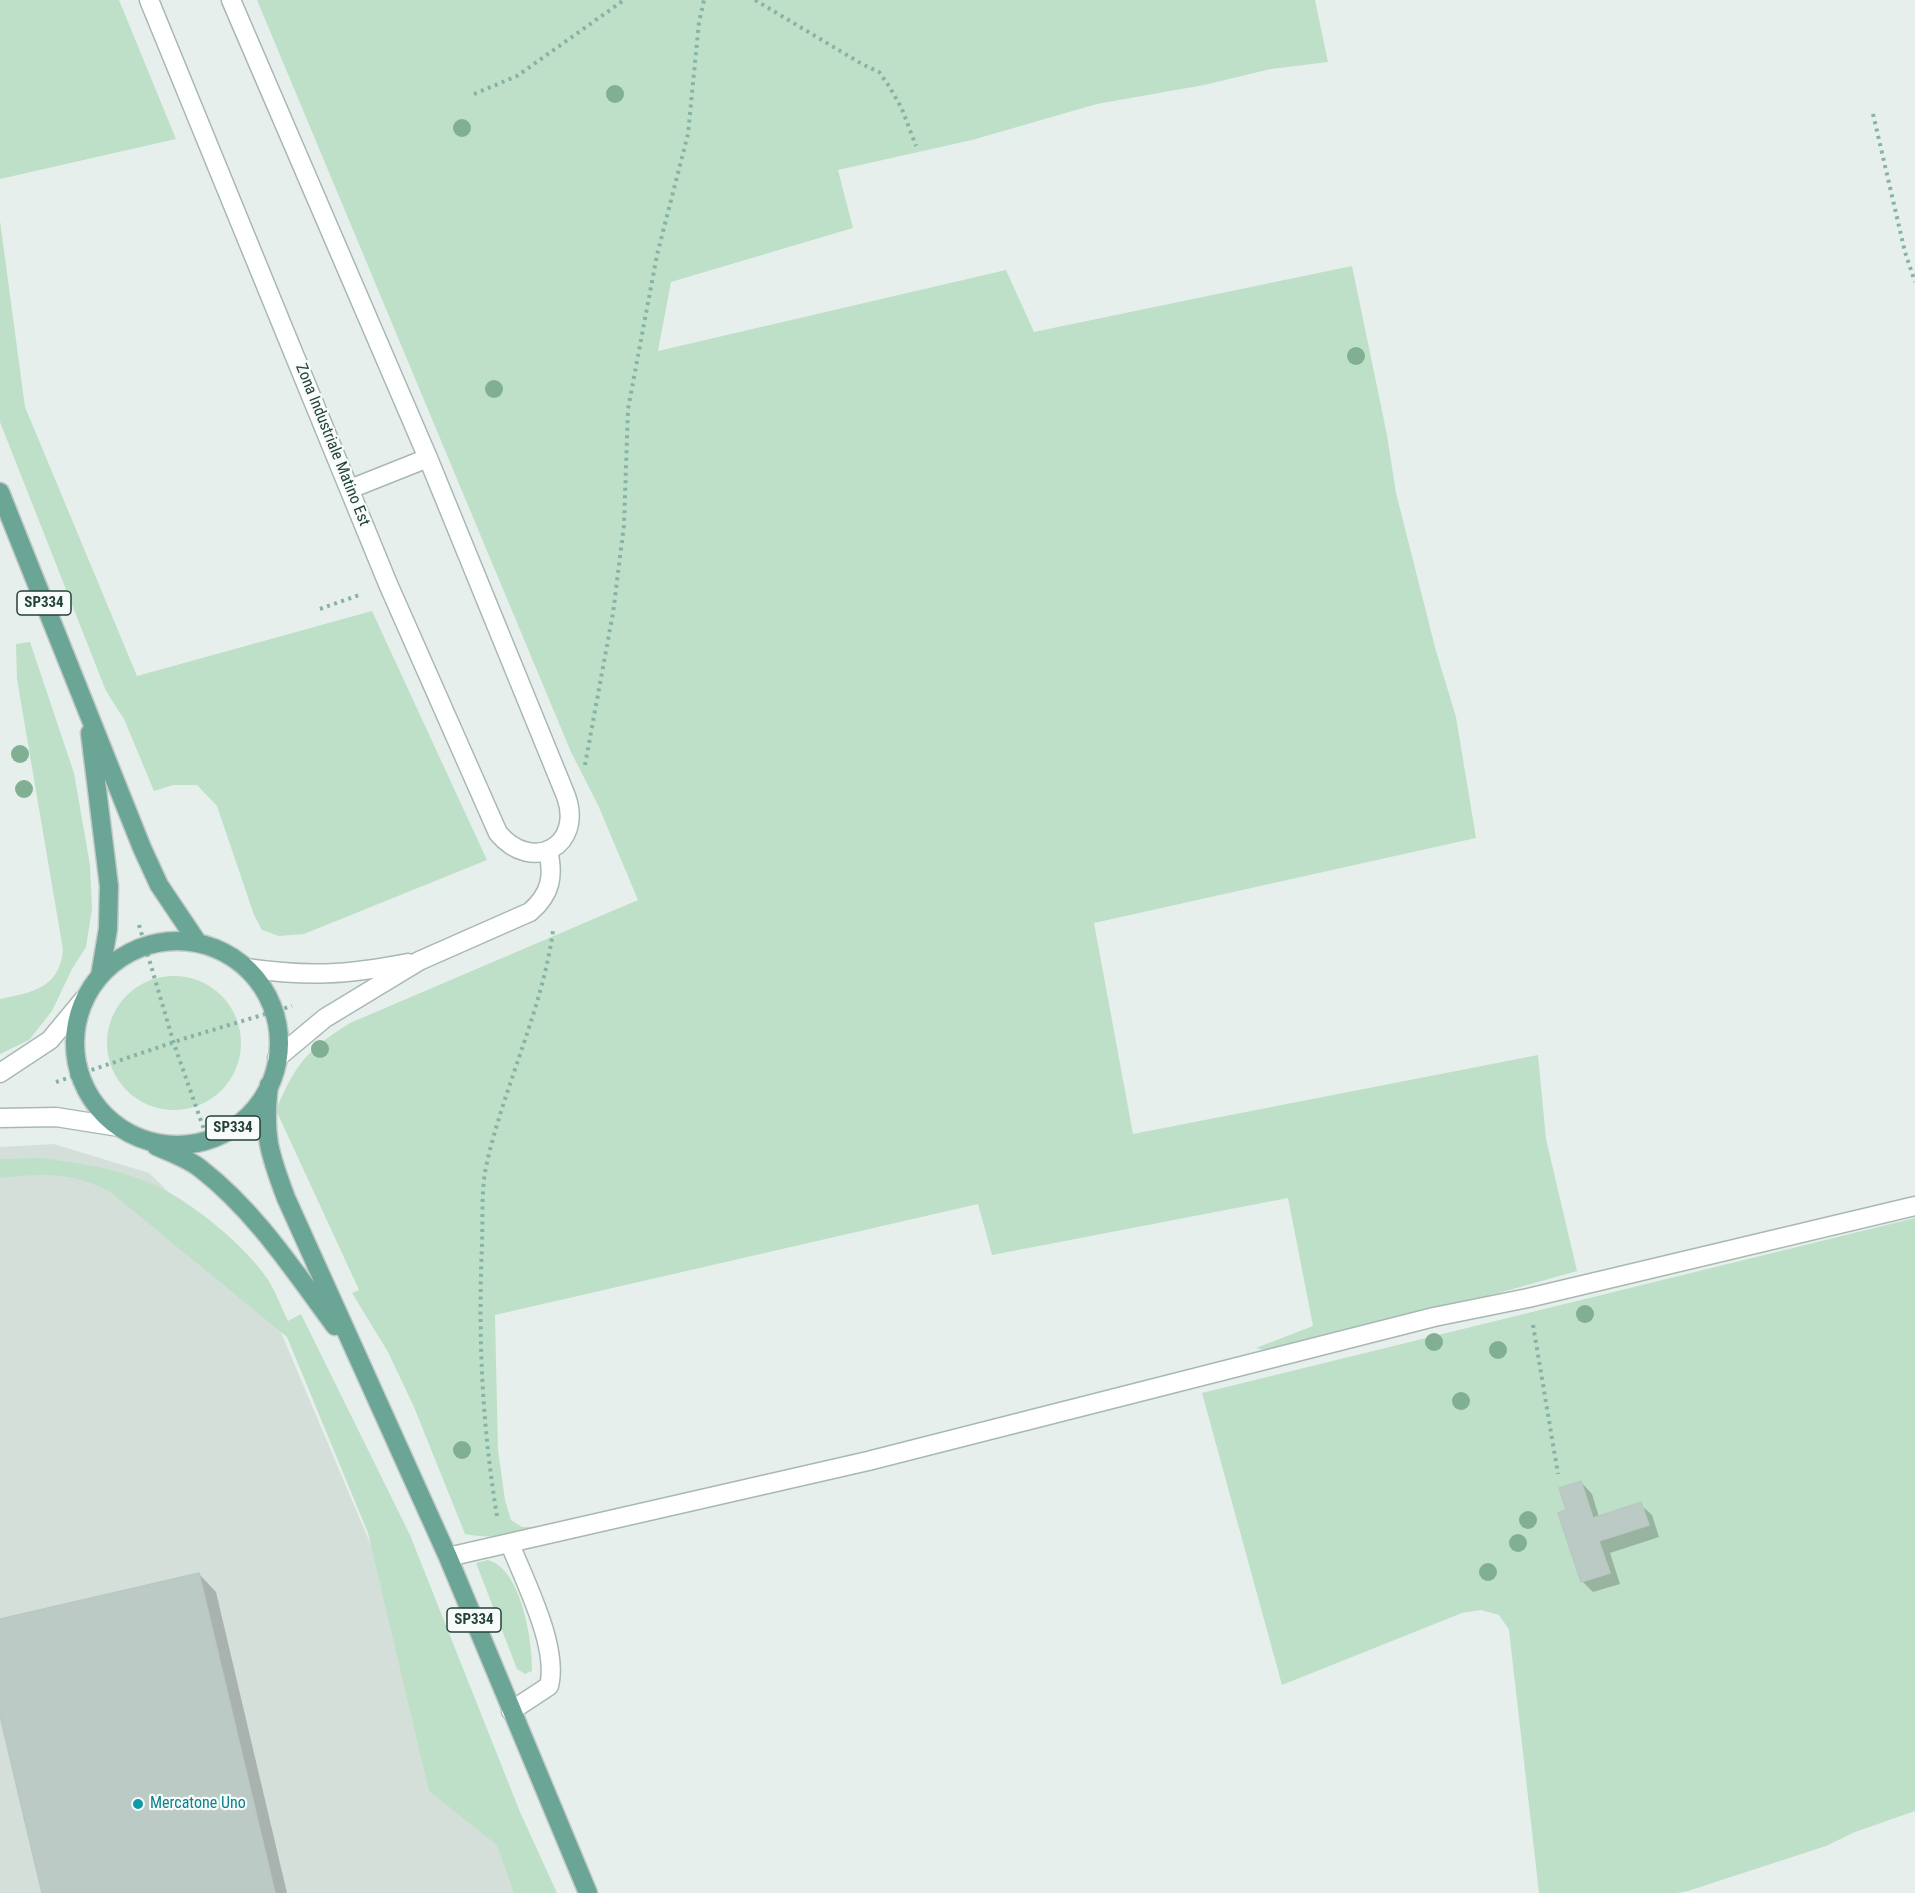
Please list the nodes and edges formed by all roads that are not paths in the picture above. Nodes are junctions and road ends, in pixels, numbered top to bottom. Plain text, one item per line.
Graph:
1 (149, 0) edge
2 (231, 0) edge
3 (428, 458) junction
4 (350, 489) junction
5 (0, 492) edge
6 (88, 714) junction
7 (548, 850) junction
8 (198, 943) junction
9 (419, 961) junction
10 (246, 968) junction
11 (99, 976) junction
12 (84, 999) junction
13 (277, 1058) junction
14 (0, 1073) edge
15 (269, 1085) junction
16 (0, 1118) edge
17 (119, 1127) junction
18 (138, 1138) junction
19 (1915, 1206) edge
20 (352, 1351) junction
21 (510, 1544) junction
22 (448, 1557) junction
23 (511, 1711) junction
24 (588, 1893) edge

1 - 4 street, Zona Industriale Matino Est
2 - 3 street
3 - 4 street
3 - 7 street
4 - 7 street, Zona Industriale Matino Est
5 - 6 main road, SP334
6 - 8 main road, SP334
6 - 11 main road, SP334
7 - 9 street
8 - 10 main road, SP334
8 - 11 main road, SP334
9 - 10 street
9 - 13 street
10 - 13 main road, SP334
11 - 12 main road, SP334
12 - 14 street
12 - 17 main road, SP334
13 - 15 main road, SP334
15 - 18 main road, SP334
15 - 20 main road, SP334
16 - 17 street
17 - 18 main road, SP334
18 - 20 main road, SP334
19 - 21 street
20 - 22 main road, SP334
21 - 22 street
21 - 23 street
22 - 23 main road, SP334
23 - 24 main road, SP334

